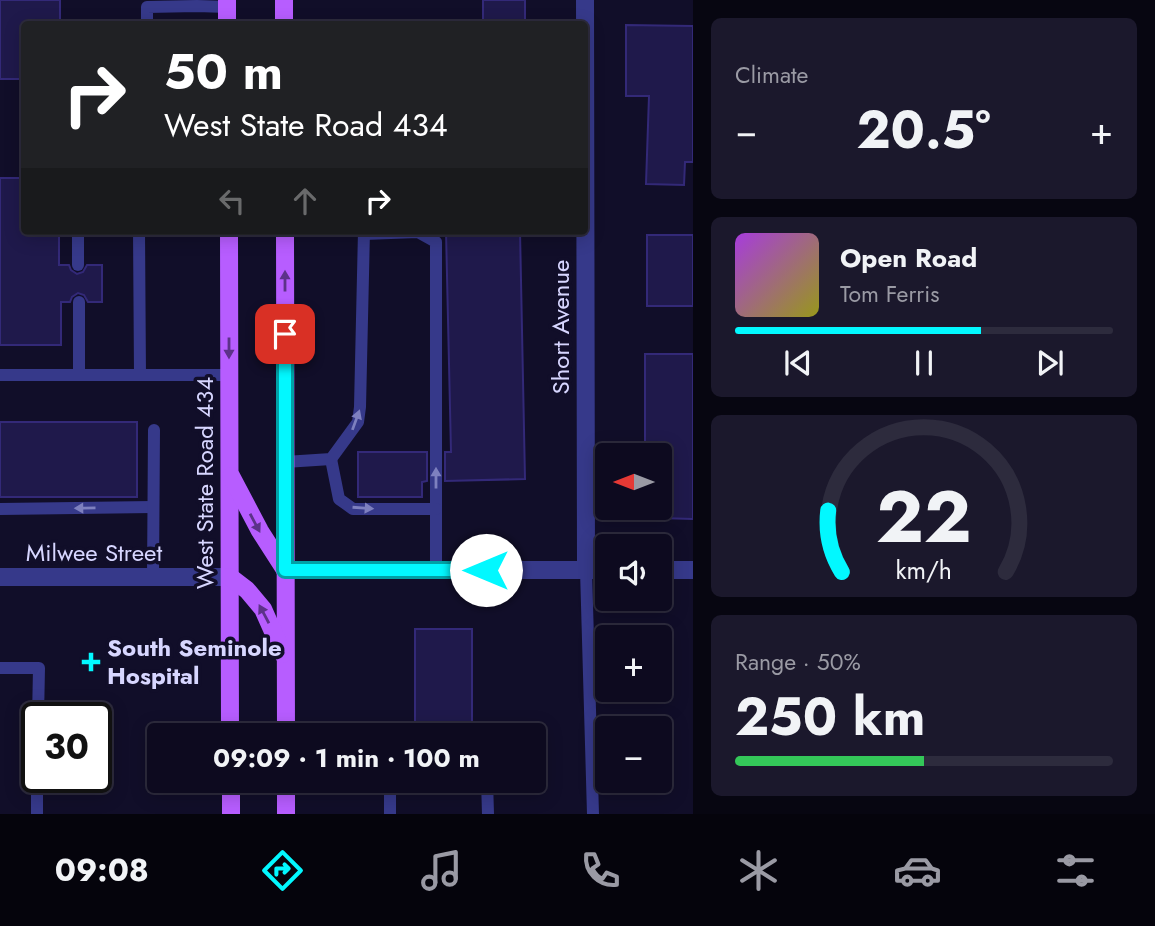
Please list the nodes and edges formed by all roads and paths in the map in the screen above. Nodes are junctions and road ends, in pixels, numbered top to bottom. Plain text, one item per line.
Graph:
1 (285, 0) edge
2 (585, 0) edge
3 (227, 10) edge
4 (147, 21) edge
5 (285, 21) edge
6 (585, 21) edge
7 (78, 235) edge
8 (139, 235) edge
9 (229, 235) edge
10 (285, 235) edge
11 (364, 235) edge
12 (423, 235) edge
13 (585, 235) edge
14 (78, 265) dead end
15 (79, 302) dead end
16 (0, 375) edge
17 (79, 375) junction
18 (140, 375) junction
19 (229, 375) junction
20 (154, 430) dead end
21 (331, 458) junction
22 (285, 462) junction
23 (229, 473) junction
24 (153, 507) junction
25 (0, 509) edge
26 (436, 509) junction
27 (285, 570) junction
28 (436, 570) junction
29 (586, 570) junction
30 (595, 570) edge
31 (672, 570) edge
32 (693, 570) edge
33 (0, 577) edge
34 (153, 577) junction
35 (230, 577) junction
36 (285, 661) junction
37 (0, 668) edge
38 (38, 702) edge
39 (230, 723) edge
40 (286, 723) edge
41 (37, 793) edge
42 (231, 793) edge
43 (286, 793) edge
44 (390, 793) edge
45 (487, 793) edge
46 (37, 814) edge
47 (231, 814) edge
48 (286, 814) edge
49 (390, 814) edge
50 (488, 814) edge
51 (593, 814) edge

1 - 5 main road
2 - 6 street, Short Avenue
3 - 4 lane
7 - 14 lane
8 - 18 lane
9 -> 19 main road, West State Road 434
22 -> 10 main road
21 -> 11 lane
26 -> 12 lane
13 - 29 street, Short Avenue
15 - 17 lane
16 - 17 lane
17 - 18 lane
18 - 19 lane
19 - 23 main road, West State Road 434
20 - 24 lane
21 - 22 lane
21 -> 26 lane
22 - 27 main road
23 -> 27 main road
23 - 35 main road, West State Road 434
24 -> 25 lane
24 - 34 lane
26 - 28 lane
27 - 28 street
27 - 36 main road
28 - 29 street
29 - 30 street
29 - 51 lane
31 - 32 street
33 - 34 street, Milwee Street
34 - 35 street, Milwee Street
36 -> 35 main road
35 - 39 main road, West State Road 434
36 - 40 main road
37 - 38 lane
41 - 46 lane
42 - 47 main road
43 - 48 main road
44 - 49 lane
45 - 50 lane

